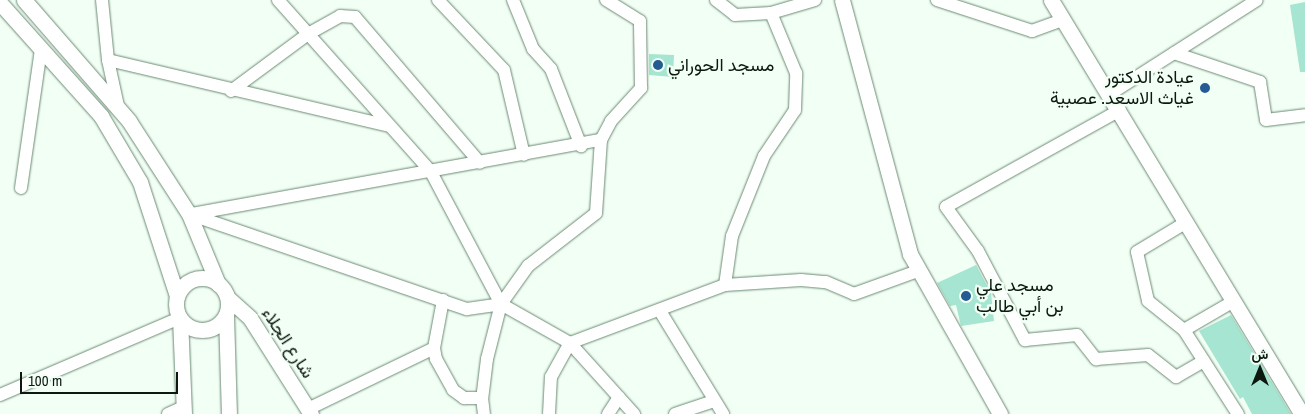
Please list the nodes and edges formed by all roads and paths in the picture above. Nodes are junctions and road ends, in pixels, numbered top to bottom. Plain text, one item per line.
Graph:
1 (24, 0) edge
2 (102, 0) edge
3 (278, 0) edge
4 (438, 0) edge
5 (513, 0) edge
6 (606, 0) edge
7 (716, 0) edge
8 (815, 0) edge
9 (842, 0) edge
10 (937, 0) edge
11 (1051, 0) edge
12 (1257, 0) edge
13 (1, 6) edge
14 (770, 13) junction
15 (1062, 20) junction
16 (308, 34) junction
17 (41, 50) junction
18 (1174, 53) junction
19 (108, 60) junction
20 (231, 90) junction
21 (1110, 94) junction
22 (118, 106) junction
23 (1120, 110) junction
24 (1305, 115) edge
25 (389, 126) junction
26 (601, 140) junction
27 (581, 146) junction
28 (524, 155) junction
29 (480, 163) junction
30 (431, 172) junction
31 (21, 188) dead end
32 (189, 214) junction
33 (1185, 223) junction
34 (918, 271) junction
35 (218, 284) junction
36 (725, 285) junction
37 (177, 296) junction
38 (228, 298) junction
39 (443, 300) junction
40 (1234, 301) junction
41 (501, 304) junction
42 (660, 312) junction
43 (226, 315) junction
44 (180, 318) junction
45 (1184, 330) junction
46 (570, 343) junction
47 (434, 348) junction
48 (1204, 361) junction
49 (0, 395) edge
50 (619, 397) junction
51 (482, 398) junction
52 (714, 400) junction
53 (184, 410) edge
54 (550, 410) edge
55 (310, 411) edge
56 (168, 414) edge
57 (229, 414) edge
58 (484, 414) edge
59 (608, 414) edge
60 (634, 414) edge
61 (675, 414) edge
62 (723, 414) edge
63 (1000, 414) edge
64 (1238, 414) edge
65 (1302, 414) edge

1 - 22 main road
2 - 19 street
3 - 16 street
4 - 28 street
5 - 27 street
6 - 26 street
7 - 14 street
8 - 14 street
9 - 34 main road
10 - 15 street
11 - 15 main road
12 - 18 street
13 - 17 main road
14 - 36 street
15 - 21 main road
16 - 20 street
16 - 25 street
16 - 29 street
17 - 31 street
17 - 37 main road
18 - 21 street
18 - 24 street
19 - 20 street
19 - 22 street
20 - 25 street
21 - 23 main road
22 - 32 main road
23 - 33 main road
23 - 48 street
25 - 30 street
26 - 27 street
26 - 41 street
27 - 28 street
28 - 29 street
29 - 30 street
30 - 32 street
30 - 41 street
32 - 35 main road
32 - 39 street
33 - 40 main road
33 - 45 street
34 - 36 street
34 - 63 main road
35 - 37 main road
35 - 38 main road
36 - 42 street
37 - 44 main road
38 - 43 main road
38 - 55 main road, شارع الجلاء
39 - 41 street
39 - 47 street
40 - 45 street
40 - 65 main road
41 - 46 street
41 - 51 street
42 - 46 street
42 - 52 street
43 - 44 main road
43 - 57 main road
44 - 49 street
44 - 53 main road
45 - 48 street
46 - 50 street
46 - 54 street
47 - 51 street
47 - 55 street
48 - 64 street
50 - 59 street
50 - 60 street
51 - 58 street
52 - 61 street
52 - 62 street
53 - 56 street

